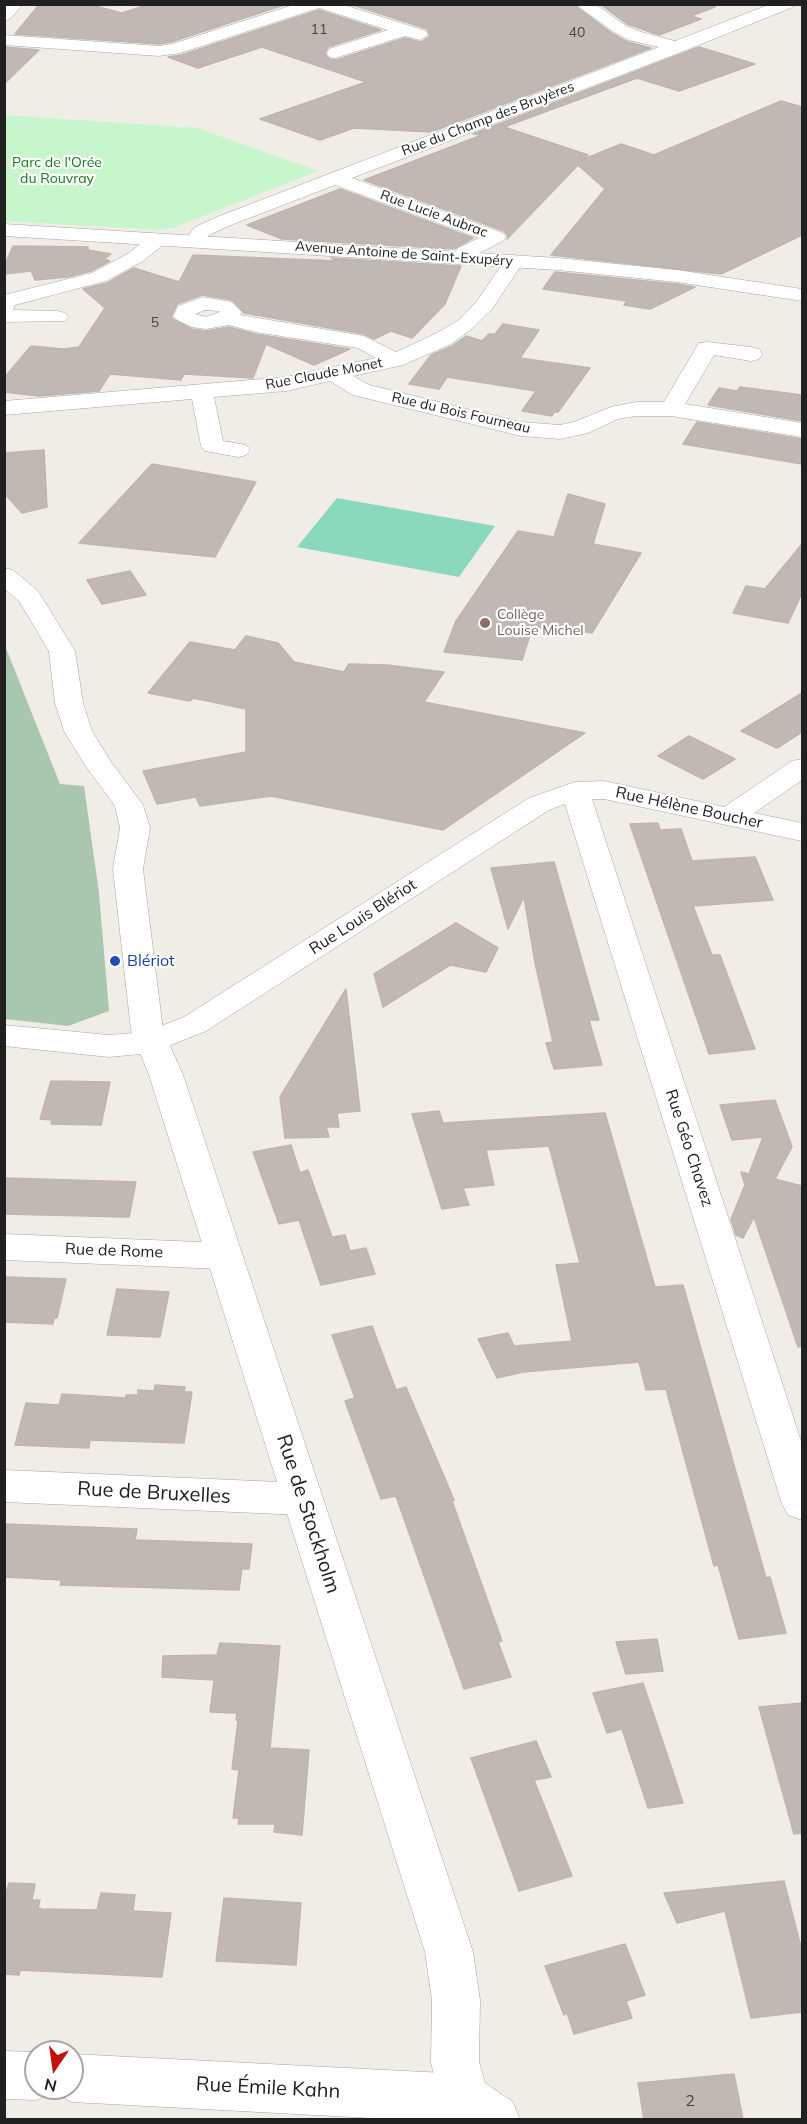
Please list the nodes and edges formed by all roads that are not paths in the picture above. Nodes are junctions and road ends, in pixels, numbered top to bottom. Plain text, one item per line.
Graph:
1 (15, 4) edge
2 (315, 4) edge
3 (323, 4) edge
4 (583, 4) edge
5 (787, 4) edge
6 (4, 16) edge
7 (4, 40) edge
8 (678, 47) junction
9 (335, 54) dead end
10 (333, 178) junction
11 (4, 230) edge
12 (157, 240) junction
13 (194, 241) junction
14 (462, 257) junction
15 (514, 261) junction
16 (802, 295) edge
17 (4, 308) edge
18 (4, 316) edge
19 (58, 317) dead end
20 (226, 318) dead end
21 (751, 354) dead end
22 (395, 360) junction
23 (335, 375) junction
24 (202, 393) junction
25 (4, 408) edge
26 (670, 409) junction
27 (802, 430) edge
28 (238, 450) dead end
29 (4, 575) edge
30 (802, 766) edge
31 (575, 791) junction
32 (730, 816) junction
33 (802, 832) edge
34 (4, 1035) edge
35 (151, 1042) junction
36 (4, 1247) edge
37 (224, 1256) junction
38 (4, 1486) edge
39 (303, 1499) junction
40 (802, 1504) edge
41 (4, 2075) edge
42 (24, 2076) edge
43 (84, 2079) edge
44 (480, 2109) edge

1 - 6 street
2 - 7 street
3 - 9 street
4 - 8 street
5 - 8 street, Rue du Champ des Bruyères
8 - 10 street, Rue du Champ des Bruyères
10 - 13 street, Rue du Champ des Bruyères
10 - 14 street, Rue Lucie Aubrac
11 - 12 street, Avenue Antoine de Saint-Exupéry
12 - 13 street, Avenue Antoine de Saint-Exupéry
12 - 17 street
13 - 14 street, Avenue Antoine de Saint-Exupéry
14 - 15 street, Avenue Antoine de Saint-Exupéry
15 - 16 street, Avenue Antoine de Saint-Exupéry
15 - 22 street, Rue Claude Monet
18 - 19 street
20 - 22 street
21 - 26 street
22 - 23 street, Rue Claude Monet
23 - 24 street, Rue Claude Monet
23 - 26 street, Rue du Bois Fourneau
24 - 25 street, Rue Claude Monet
24 - 28 street
26 - 27 street, Rue du Bois Fourneau
29 - 35 street, Rue de Stockholm
30 - 32 street
31 - 32 street, Rue Hélène Boucher
31 - 35 street, Rue Louis Blériot
31 - 40 street, Rue Géo Chavez
32 - 33 street, Rue Hélène Boucher
34 - 35 street
35 - 37 street, Rue de Stockholm
36 - 37 street, Rue de Rome
37 - 39 street, Rue de Stockholm
38 - 39 street, Rue de Bruxelles
39 - 44 street, Rue de Stockholm
41 - 42 street
43 - 44 street, Rue Émile Kahn

